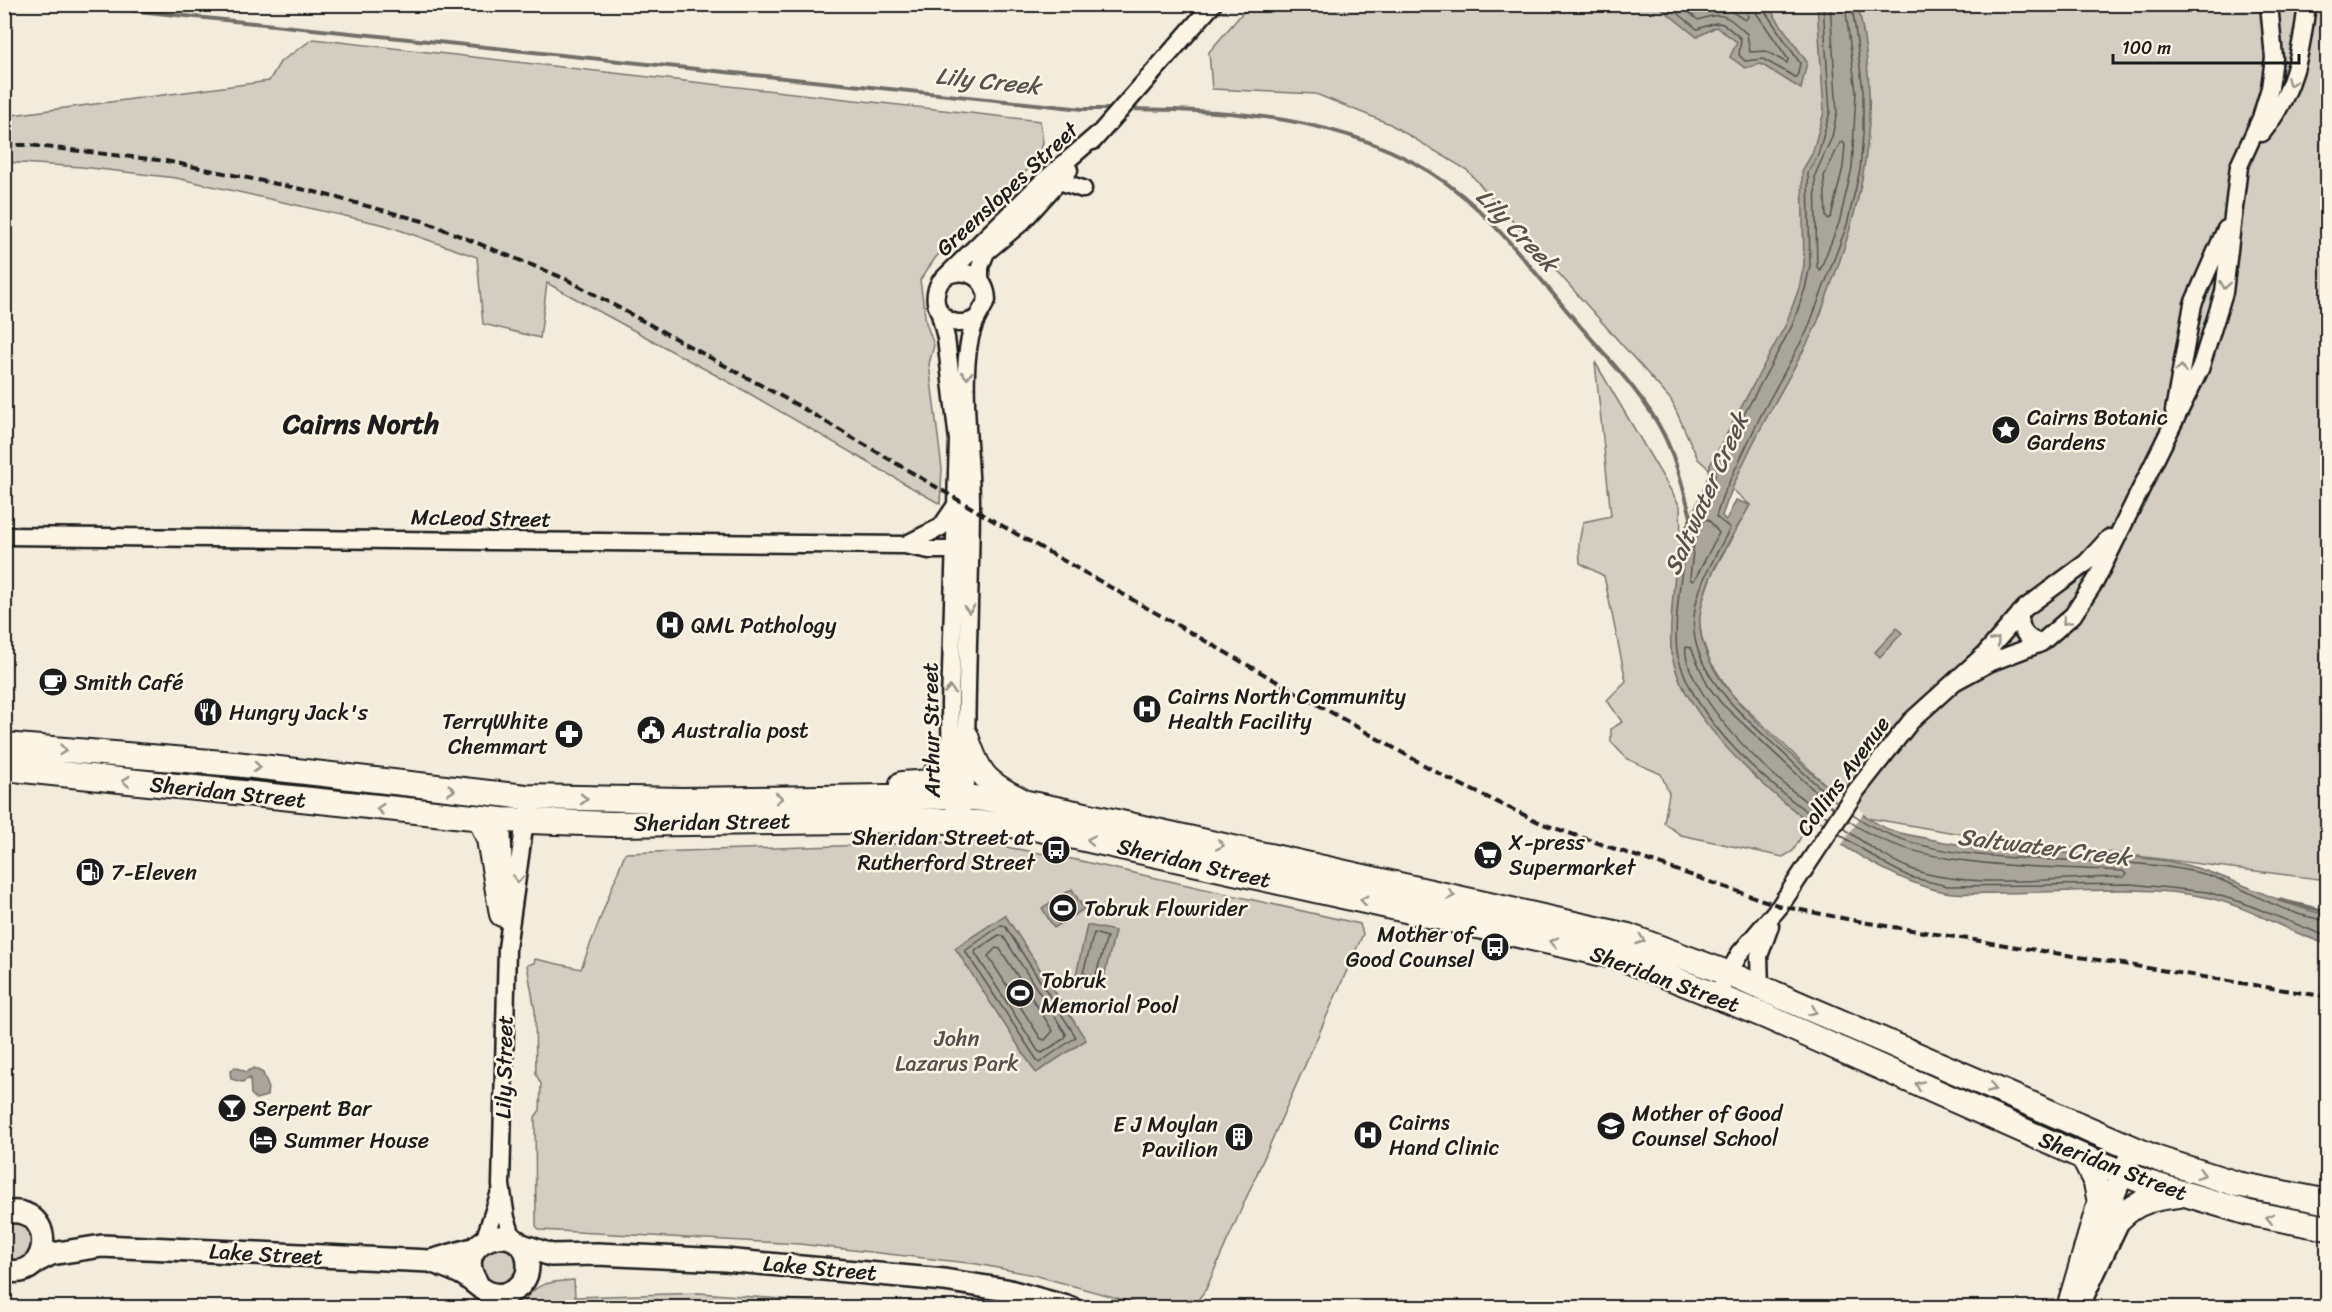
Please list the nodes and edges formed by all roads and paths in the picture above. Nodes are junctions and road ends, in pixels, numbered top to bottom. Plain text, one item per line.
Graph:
1 (1213, 4) edge
2 (2269, 4) edge
3 (2307, 4) edge
4 (1098, 134) junction
5 (2245, 155) junction
6 (1059, 181) junction
7 (1083, 189) dead end
8 (2234, 206) junction
9 (995, 230) junction
10 (946, 276) junction
11 (980, 280) junction
12 (940, 314) junction
13 (977, 318) junction
14 (2171, 427) junction
15 (957, 503) junction
16 (2126, 516) junction
17 (4, 536) edge
18 (904, 545) junction
19 (962, 550) junction
20 (2070, 574) junction
21 (2091, 589) junction
22 (2020, 613) junction
23 (2040, 643) junction
24 (1954, 682) junction
25 (958, 742) junction
26 (14, 758) edge
27 (500, 795) junction
28 (526, 797) junction
29 (958, 797) junction
30 (858, 798) junction
31 (1027, 803) junction
32 (502, 820) junction
33 (958, 820) junction
34 (1780, 906) junction
35 (502, 914) joint
36 (507, 948) junction
37 (1727, 973) junction
38 (1760, 987) junction
39 (1716, 996) junction
40 (2140, 1151) junction
41 (2084, 1157) junction
42 (2130, 1176) junction
43 (501, 1185) junction
44 (2185, 1194) junction
45 (2328, 1202) edge
46 (4, 1214) edge
47 (2120, 1218) junction
48 (38, 1223) junction
49 (2328, 1228) edge
50 (516, 1242) junction
51 (480, 1244) junction
52 (102, 1246) junction
53 (566, 1256) junction
54 (37, 1261) junction
55 (430, 1261) junction
56 (4, 1270) edge
57 (519, 1284) junction
58 (482, 1293) edge
59 (500, 1308) edge
60 (1071, 1308) edge
61 (2069, 1308) edge
62 (2077, 1308) edge

1 - 4 street, Greenslopes Street
2 - 5 street, Collins Avenue
3 -> 5 street, Collins Avenue
4 - 6 street, Greenslopes Street
4 - 9 street, Greenslopes Street
5 - 8 street, Collins Avenue
6 - 7 street
6 - 9 street
6 - 11 street, Greenslopes Street
14 -> 8 street, Collins Avenue
8 -> 14 street, Collins Avenue
9 - 10 street, Greenslopes Street
10 - 11 street
10 - 12 street
11 - 13 street
12 - 13 street
12 - 15 street, Arthur Street
13 -> 19 street, Arthur Street
14 - 16 street, Collins Avenue
15 - 18 street
15 - 19 street, Arthur Street
16 - 20 street, Collins Avenue
16 - 21 street, Collins Avenue
17 - 18 street, McLeod Street
18 - 19 street, McLeod Street
19 - 25 street, Arthur Street
20 - 21 street
20 - 22 street, Collins Avenue
21 -> 23 street, Collins Avenue
22 - 23 street
24 -> 22 street, Collins Avenue
23 - 24 street, Collins Avenue
24 - 34 street, Collins Avenue
25 - 29 street, Arthur Street
25 - 30 highway
25 - 31 highway
26 -> 27 highway, Sheridan Street
32 -> 26 highway, Sheridan Street
27 - 28 highway, Sheridan Street
27 - 32 highway, Lily Street
28 -> 30 highway, Sheridan Street
28 - 32 highway, Lily Street
29 - 30 highway, Sheridan Street
29 - 31 highway, Sheridan Street
29 - 33 street, Arthur Street
31 -> 37 highway, Sheridan Street
32 - 33 highway, Sheridan Street
32 - 35 highway
32 -> 36 street, Lily Street
39 -> 33 highway, Sheridan Street
34 - 37 street, Collins Avenue
34 - 38 street, Collins Avenue
35 - 36 street, Lily Street
36 - 43 street, Lily Street
37 - 38 highway, Sheridan Street
37 - 39 street, Collins Avenue
38 -> 40 highway, Sheridan Street
41 -> 39 highway, Sheridan Street
40 - 42 main road
40 -> 45 highway, Sheridan Street
41 - 42 highway, Sheridan Street
41 - 61 highway
42 - 44 highway, Sheridan Street
42 - 47 main road
42 - 61 main road
43 - 50 street, Lily Street
43 - 51 street, Lily Street
44 - 47 highway
49 -> 44 highway, Sheridan Street
46 - 48 main road, Lake Street
47 - 62 main road
48 - 52 main road, Lake Street
48 - 54 main road
50 - 51 main road
50 - 53 main road, Lake Street
50 - 57 main road
51 - 55 main road, Lake Street
51 - 58 main road
52 - 54 main road, Lake Street
52 - 55 main road, Lake Street
53 - 57 main road, Lake Street
53 - 60 main road, Lake Street
54 - 56 main road, Lake Street
55 - 58 main road, Lake Street
57 - 58 main road
57 - 59 street

